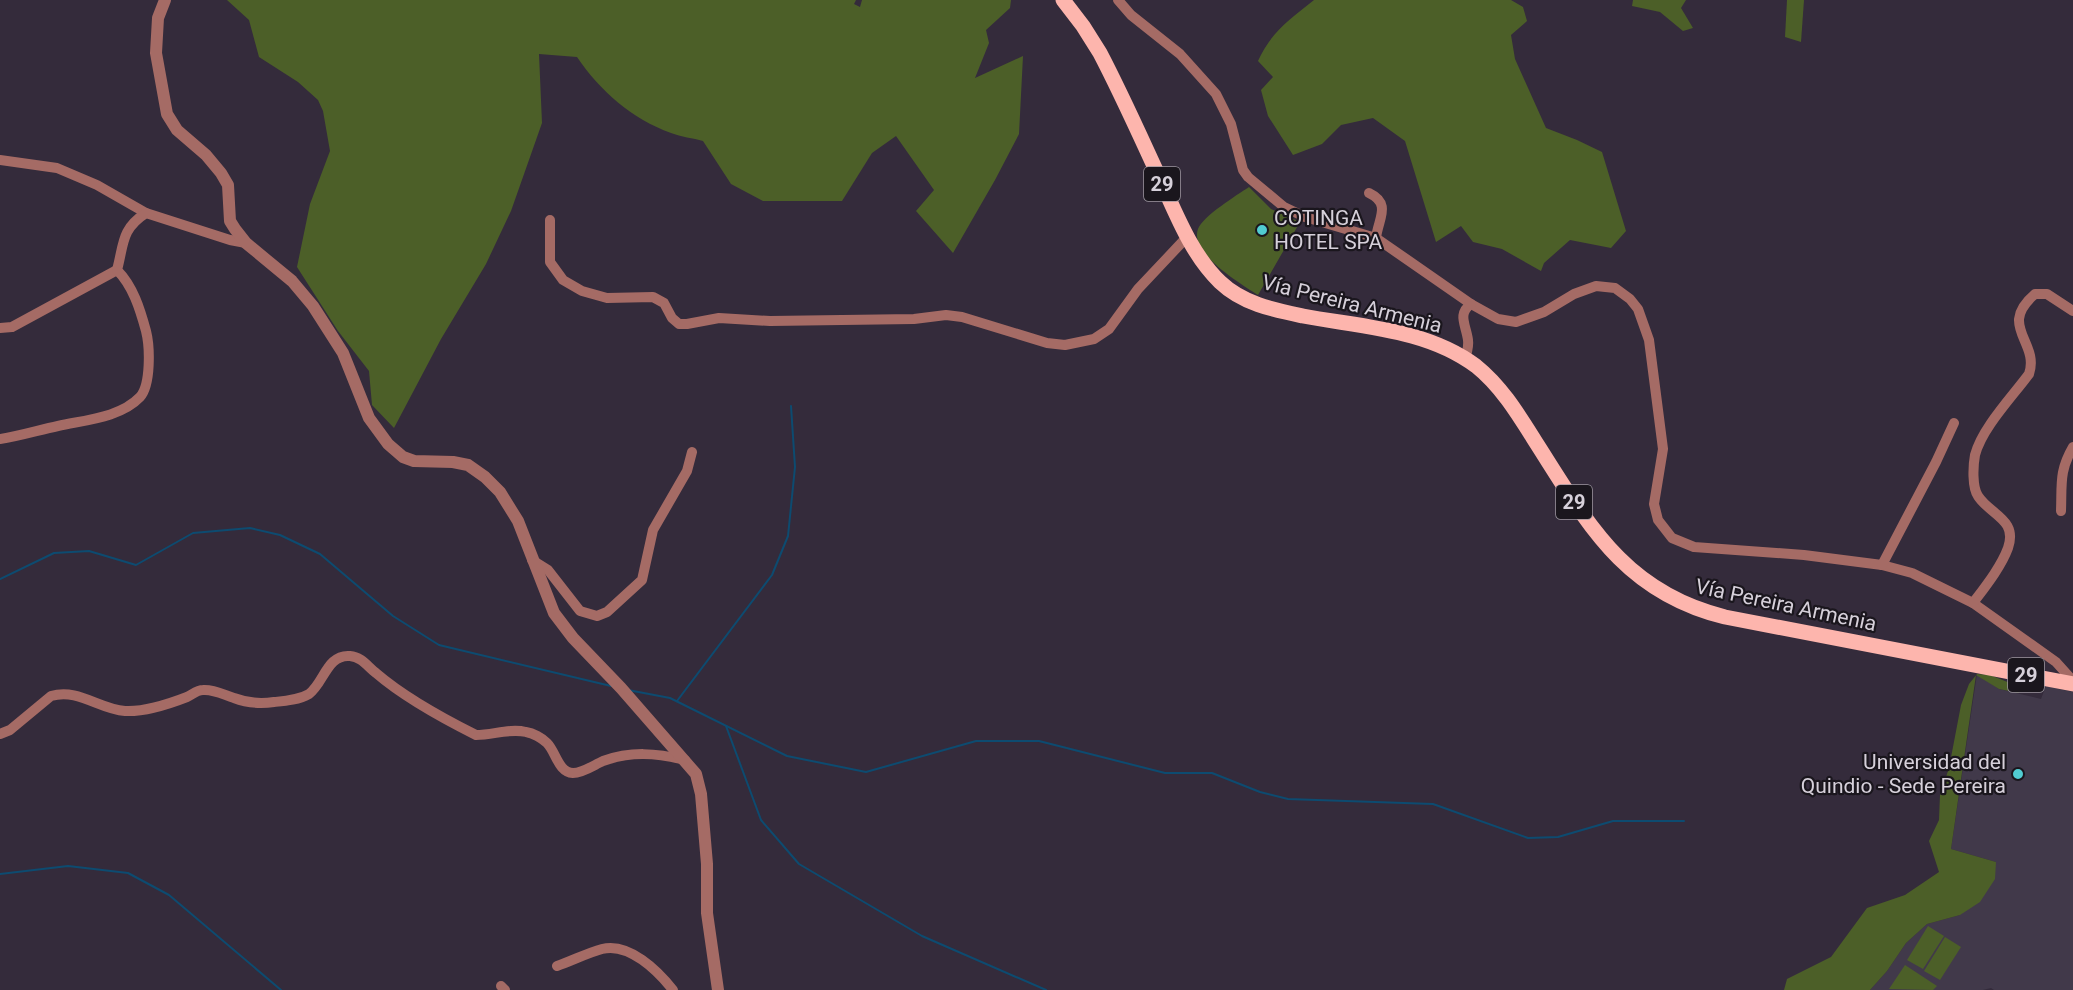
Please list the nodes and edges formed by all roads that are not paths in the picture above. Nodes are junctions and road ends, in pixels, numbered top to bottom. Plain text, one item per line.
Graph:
1 (165, 0) edge
2 (1063, 0) edge
3 (1118, 0) edge
4 (0, 160) edge
5 (1369, 192) dead end
6 (146, 213) junction
7 (550, 220) dead end
8 (1187, 237) junction
9 (1376, 238) junction
10 (246, 243) junction
11 (117, 270) junction
12 (1471, 304) junction
13 (2073, 311) edge
14 (0, 328) edge
15 (1465, 359) junction
16 (1954, 423) dead end
17 (0, 439) edge
18 (2073, 447) edge
19 (692, 452) dead end
20 (2061, 511) dead end
21 (532, 560) junction
22 (1882, 565) junction
23 (1973, 603) junction
24 (2073, 682) edge
25 (0, 734) edge
26 (685, 760) junction
27 (557, 966) dead end
28 (673, 990) edge
29 (718, 990) edge

1 - 10 street
2 - 8 main road, Vía Pereira Armenia / 29
3 - 9 street
4 - 6 street
5 - 9 street
6 - 10 street
6 - 11 street
7 - 8 street
8 - 15 main road, Vía Pereira Armenia / 29
9 - 12 street
10 - 21 street
11 - 14 street
11 - 17 street
12 - 15 street
12 - 22 street
13 - 23 street
15 - 24 main road, Vía Pereira Armenia / 29
16 - 22 street
18 - 20 street
19 - 21 street
21 - 26 street
22 - 23 street
23 - 24 street
25 - 26 street
26 - 29 street
27 - 28 street

